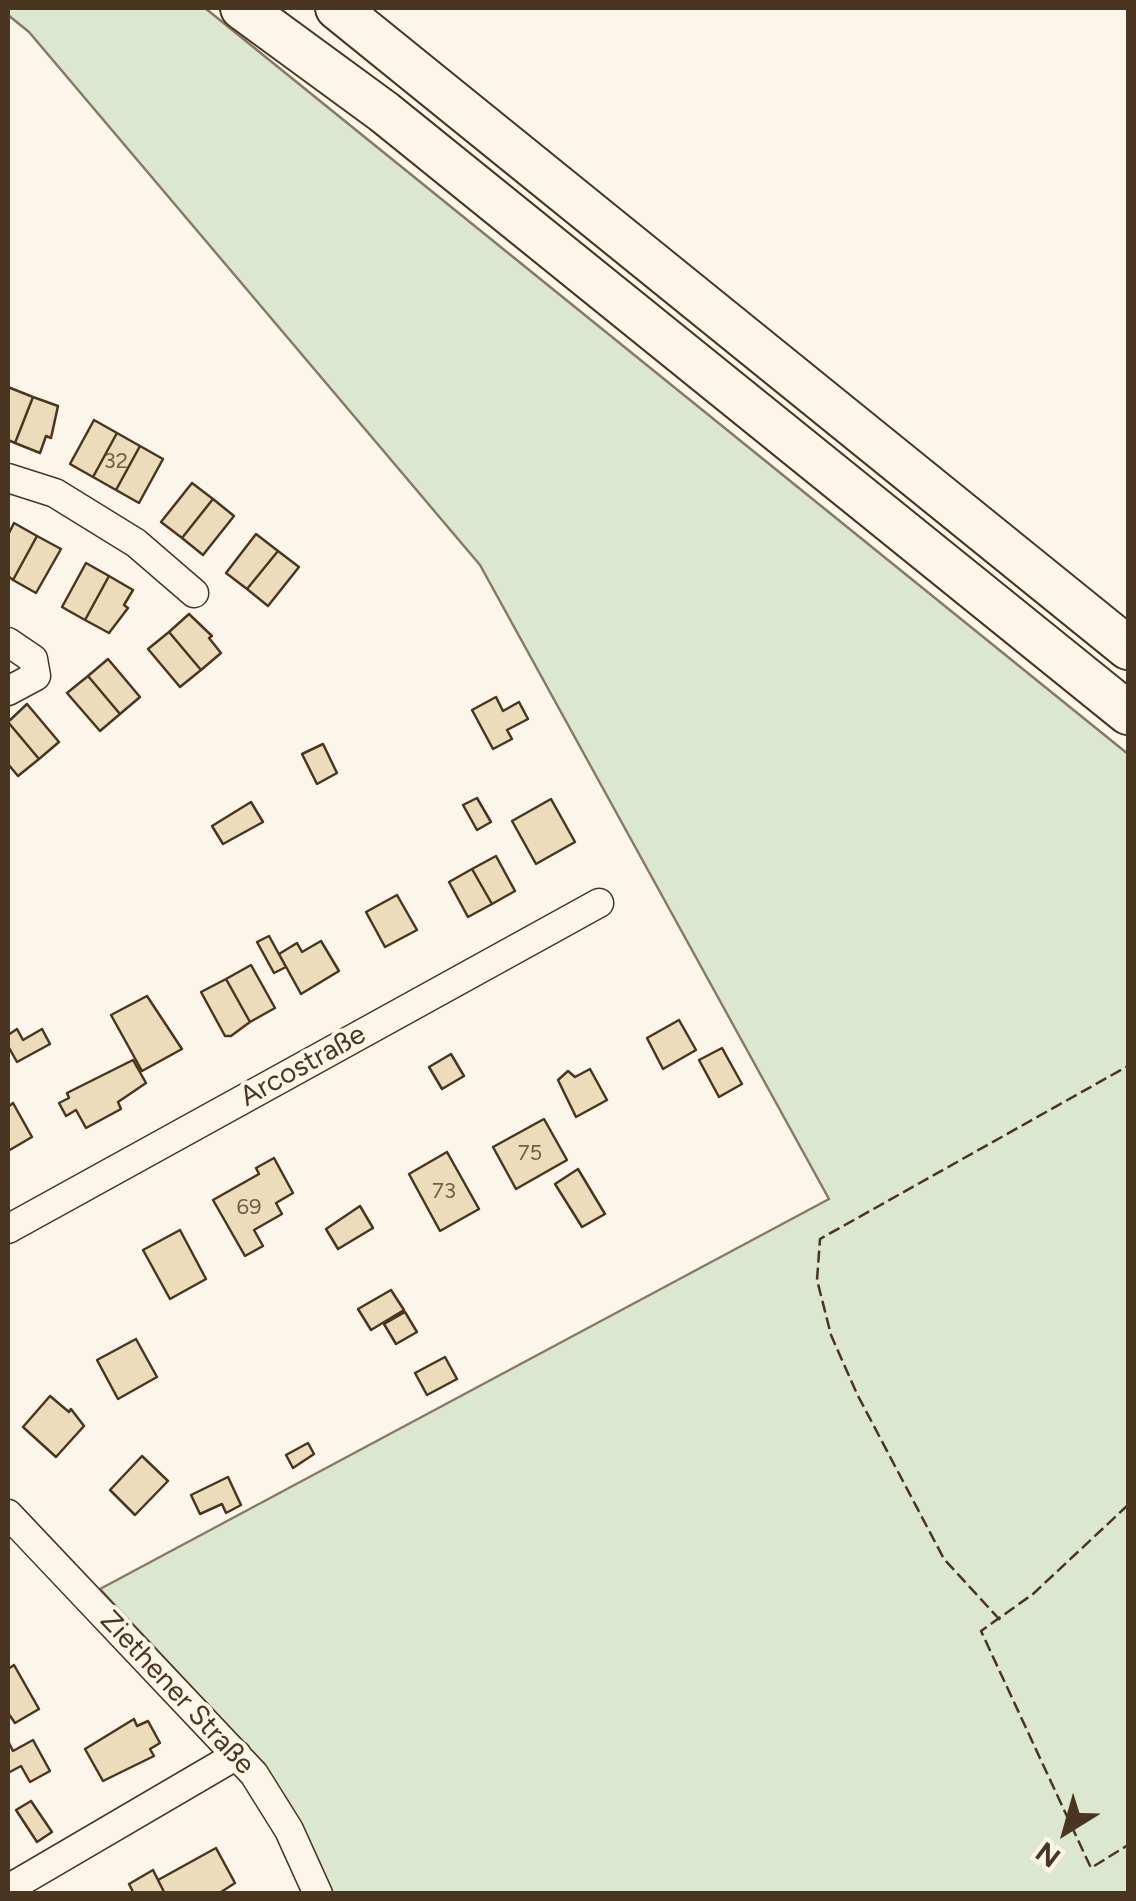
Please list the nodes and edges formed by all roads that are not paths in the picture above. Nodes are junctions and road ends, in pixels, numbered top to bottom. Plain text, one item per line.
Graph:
1 (242, 8) edge
2 (337, 8) edge
3 (8, 478) edge
4 (194, 593) dead end
5 (8, 642) edge
6 (1128, 648) edge
7 (8, 691) edge
8 (1128, 713) edge
9 (599, 903) dead end
10 (8, 1229) edge
11 (8, 1514) edge
12 (237, 1754) junction
13 (8, 1889) edge
14 (318, 1894) edge

1 - 8 main road
2 - 6 main road
3 - 4 street
5 - 7 street
9 - 10 street, Arcostraße
11 - 12 street, Ziethener Straße
12 - 13 street
12 - 14 street, Ziethener Straße

